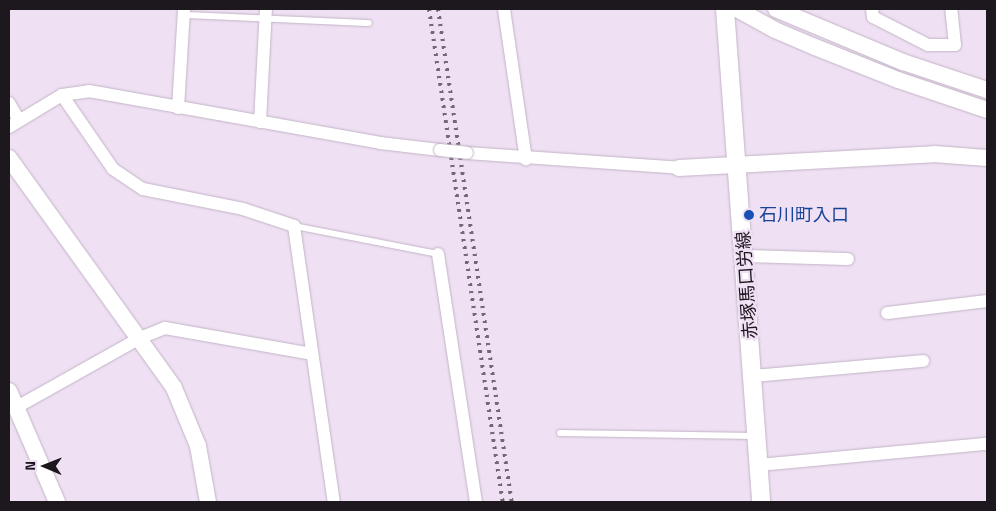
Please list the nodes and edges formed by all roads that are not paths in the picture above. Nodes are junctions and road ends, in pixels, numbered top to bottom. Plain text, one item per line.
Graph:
1 (504, 9) edge
2 (725, 9) edge
3 (738, 9) edge
4 (776, 9) edge
5 (872, 9) edge
6 (951, 9) edge
7 (184, 12) edge
8 (266, 14) edge
9 (368, 23) dead end
10 (987, 90) edge
11 (62, 95) junction
12 (9, 104) edge
13 (178, 108) junction
14 (987, 110) edge
15 (260, 122) junction
16 (14, 123) edge
17 (9, 158) edge
18 (987, 158) edge
19 (526, 159) junction
20 (738, 162) junction
21 (679, 168) joint
22 (294, 226) junction
23 (438, 254) joint
24 (744, 256) junction
25 (848, 258) dead end
26 (987, 301) edge
27 (887, 313) dead end
28 (140, 338) junction
29 (312, 354) junction
30 (923, 361) dead end
31 (754, 376) junction
32 (9, 392) edge
33 (17, 407) junction
34 (560, 434) dead end
35 (757, 436) junction
36 (987, 444) edge
37 (759, 465) junction
38 (57, 502) edge
39 (208, 502) edge
40 (334, 502) edge
41 (476, 502) edge
42 (761, 502) edge

1 - 19 street
2 - 20 main road, 赤塚馬口労線
3 - 14 street
4 - 10 street
5 - 6 street
7 - 8 lane
7 - 13 street
8 - 9 lane
8 - 15 street
11 - 13 street
11 - 16 street
11 - 22 street
12 - 16 street
13 - 15 street
15 - 19 street, bridge
17 - 28 street
18 - 20 street
19 - 21 street
20 - 21 street
20 - 24 main road, 赤塚馬口労線
22 - 23 lane
22 - 29 street
23 - 41 street
24 - 25 street
24 - 31 main road, 赤塚馬口労線
26 - 27 street
28 - 29 street
28 - 33 street
28 - 39 street
29 - 40 street
30 - 31 street
31 - 35 main road, 赤塚馬口労線
32 - 33 street
33 - 38 street
34 - 35 lane
35 - 37 main road, 赤塚馬口労線
36 - 37 street
37 - 42 main road, 赤塚馬口労線

